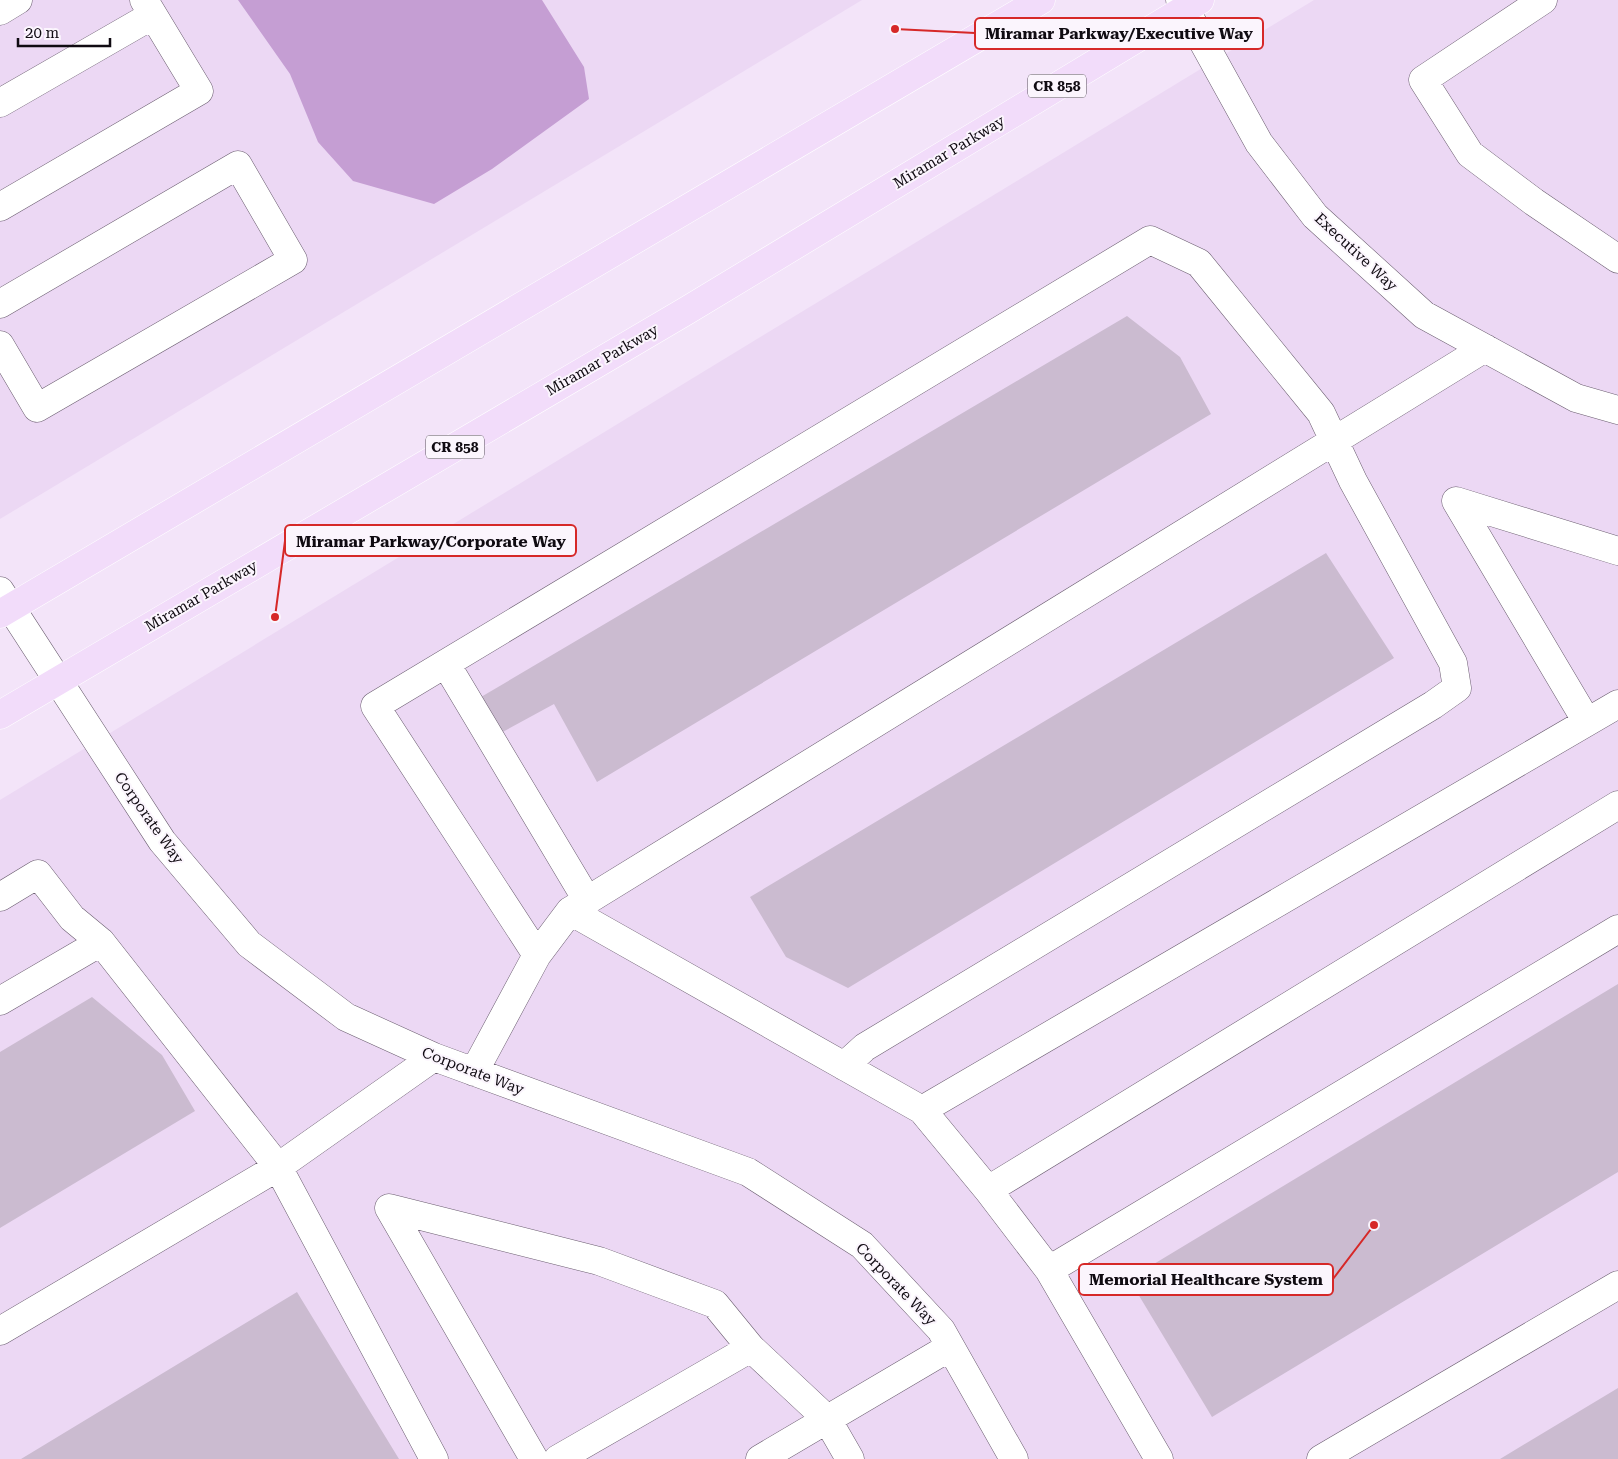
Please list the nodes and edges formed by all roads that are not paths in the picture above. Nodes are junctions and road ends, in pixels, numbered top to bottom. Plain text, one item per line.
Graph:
1 (18, 0) edge
2 (1041, 0) edge
3 (1543, 0) edge
4 (1188, 3) edge
5 (149, 7) edge
6 (0, 11) edge
7 (0, 103) edge
8 (0, 207) edge
9 (1618, 259) edge
10 (0, 304) edge
11 (0, 346) edge
12 (1485, 348) junction
13 (1618, 410) edge
14 (1333, 441) junction
15 (1618, 551) edge
16 (3, 605) edge
17 (446, 664) junction
18 (57, 681) junction
19 (1618, 704) edge
20 (0, 715) edge
21 (1587, 722) junction
22 (1618, 805) edge
23 (0, 897) edge
24 (579, 906) junction
25 (1618, 929) edge
26 (101, 942) junction
27 (537, 955) junction
28 (0, 1001) edge
29 (434, 1057) junction
30 (844, 1066) junction
31 (474, 1072) junction
32 (922, 1110) junction
33 (278, 1167) junction
34 (988, 1190) junction
35 (1049, 1270) junction
36 (1618, 1285) edge
37 (0, 1331) edge
38 (950, 1347) junction
39 (751, 1348) junction
40 (827, 1420) junction
41 (434, 1459) edge
42 (534, 1459) edge
43 (558, 1459) edge
44 (760, 1459) edge
45 (850, 1459) edge
46 (1014, 1459) edge
47 (1159, 1459) edge
48 (1321, 1459) edge

1 - 6 street
2 - 16 main road
3 - 9 street
4 - 12 street, Executive Way
4 - 18 main road, Miramar Parkway / CR 858
5 - 7 street
5 - 8 street
10 - 11 street
12 - 13 street, Executive Way
12 - 14 street
14 - 17 street
14 - 24 street
14 - 30 street
15 - 21 street
16 - 18 street, Corporate Way
17 - 24 street
17 - 27 street
18 - 20 main road, Miramar Parkway / CR 858
18 - 29 street, Corporate Way
19 - 21 street
21 - 32 street
22 - 34 street
23 - 26 street
24 - 27 street
24 - 30 street
25 - 35 street
26 - 28 street
26 - 33 street
27 - 31 street
29 - 31 street, Corporate Way
29 - 33 street
30 - 32 street
31 - 38 street, Corporate Way
32 - 34 street
33 - 37 street
33 - 41 street
34 - 35 street
35 - 47 street
36 - 48 street
38 - 40 street
38 - 46 street, Corporate Way
39 - 40 street
39 - 42 street
39 - 43 street
40 - 44 street
40 - 45 street

